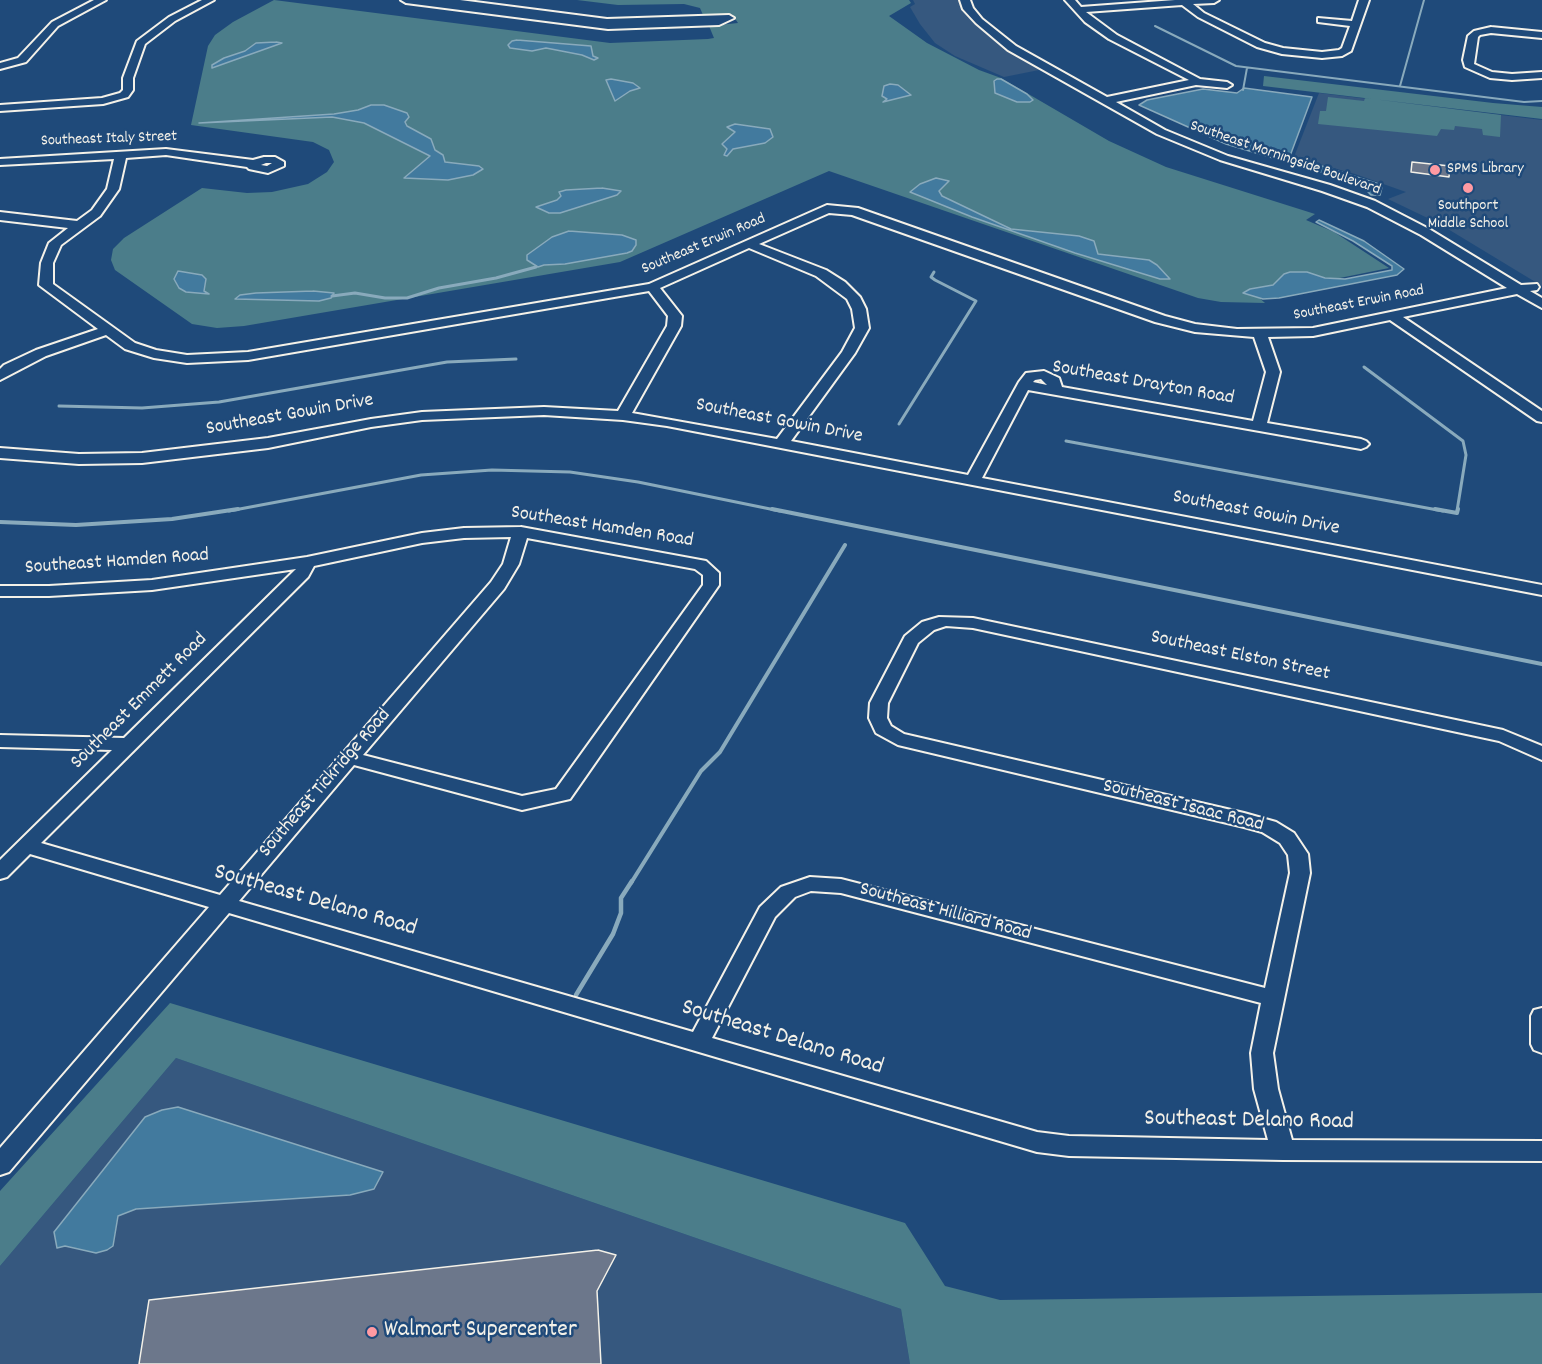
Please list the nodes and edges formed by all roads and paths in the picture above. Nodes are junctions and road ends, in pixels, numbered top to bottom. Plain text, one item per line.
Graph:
1 (101, 0) edge
2 (208, 0) edge
3 (406, 0) edge
4 (438, 0) edge
5 (964, 0) edge
6 (975, 0) edge
7 (1070, 0) edge
8 (1214, 0) edge
9 (1364, 0) edge
10 (1185, 3) junction
11 (459, 5) junction
12 (1078, 10) junction
13 (572, 19) junction
14 (1321, 20) dead end
15 (1356, 24) junction
16 (995, 31) junction
17 (1542, 35) edge
18 (0, 66) edge
19 (1542, 75) edge
20 (1197, 82) junction
21 (1227, 85) dead end
22 (1109, 100) junction
23 (0, 108) edge
24 (121, 154) junction
25 (0, 162) edge
26 (254, 164) dead end
27 (0, 216) edge
28 (78, 225) junction
29 (1430, 230) junction
30 (749, 244) junction
31 (652, 287) junction
32 (1518, 290) junction
33 (1537, 290) edge
34 (1542, 304) edge
35 (1391, 315) junction
36 (108, 330) junction
37 (1260, 334) junction
38 (0, 376) edge
39 (623, 416) junction
40 (1542, 418) edge
41 (1259, 426) junction
42 (781, 444) junction
43 (1361, 444) dead end
44 (0, 453) edge
45 (973, 481) junction
46 (521, 532) junction
47 (307, 562) junction
48 (1542, 590) edge
49 (0, 591) edge
50 (928, 626) joint
51 (0, 741) edge
52 (130, 744) junction
53 (1541, 753) edge
54 (349, 758) junction
55 (26, 846) junction
56 (0, 872) edge
57 (225, 903) junction
58 (1272, 998) junction
59 (1542, 1016) edge
60 (699, 1042) junction
61 (1542, 1044) edge
62 (1283, 1150) junction
63 (1542, 1151) edge
64 (0, 1165) edge

1 - 18 street
2 - 23 street
3 - 11 street
4 - 11 street
5 - 16 street, Southeast Morningside Boulevard
6 - 16 street, Southeast Morningside Boulevard
7 - 12 street
8 - 10 street
9 - 15 street
10 - 12 street
10 - 15 street
11 - 13 street
12 - 20 street
13 - 13 street
14 - 15 street
16 - 22 street, Southeast Morningside Boulevard
17 - 19 street
20 - 21 street
20 - 22 street
22 - 29 street, Southeast Morningside Boulevard
24 - 25 street, Southeast Italy Street
24 - 26 street, Southeast Italy Street
24 - 28 street, Southeast Erwin Road
27 - 28 street
28 - 36 street, Southeast Erwin Road
29 - 32 street, Southeast Morningside Boulevard
29 - 33 street, Southeast Morningside Boulevard
30 - 31 street, Southeast Erwin Road
30 - 37 street, Southeast Erwin Road
30 - 42 street
31 - 36 street, Southeast Erwin Road
31 - 39 street
32 - 33 street, Southeast Erwin Road
32 - 34 street, Southeast Morningside Boulevard
32 - 35 street, Southeast Erwin Road
35 - 37 street, Southeast Erwin Road
35 - 40 street
36 - 38 street
37 - 41 street
39 - 42 street, Southeast Gowin Drive
39 - 44 street, Southeast Gowin Drive
41 - 43 street, Southeast Drayton Road
41 - 45 street, Southeast Drayton Road
42 - 45 street, Southeast Gowin Drive
45 - 48 street, Southeast Gowin Drive
46 - 47 street, Southeast Hamden Road
46 - 54 street, Southeast Tickridge Road
46 - 54 street, Southeast Hamden Road
47 - 49 street, Southeast Hamden Road
47 - 52 street, Southeast Emmett Road
50 - 53 street, Southeast Elston Street
50 - 58 street, Southeast Isaac Road
51 - 52 street
52 - 55 street, Southeast Emmett Road
54 - 57 street, Southeast Tickridge Road
55 - 56 street, Southeast Emmett Road
55 - 57 street, Southeast Delano Road
57 - 60 street, Southeast Delano Road
57 - 64 street, Southeast Tickridge Road
58 - 60 street, Southeast Hilliard Road
58 - 62 street, Southeast Isaac Road
59 - 61 street
60 - 62 street, Southeast Delano Road
62 - 63 street, Southeast Delano Road

